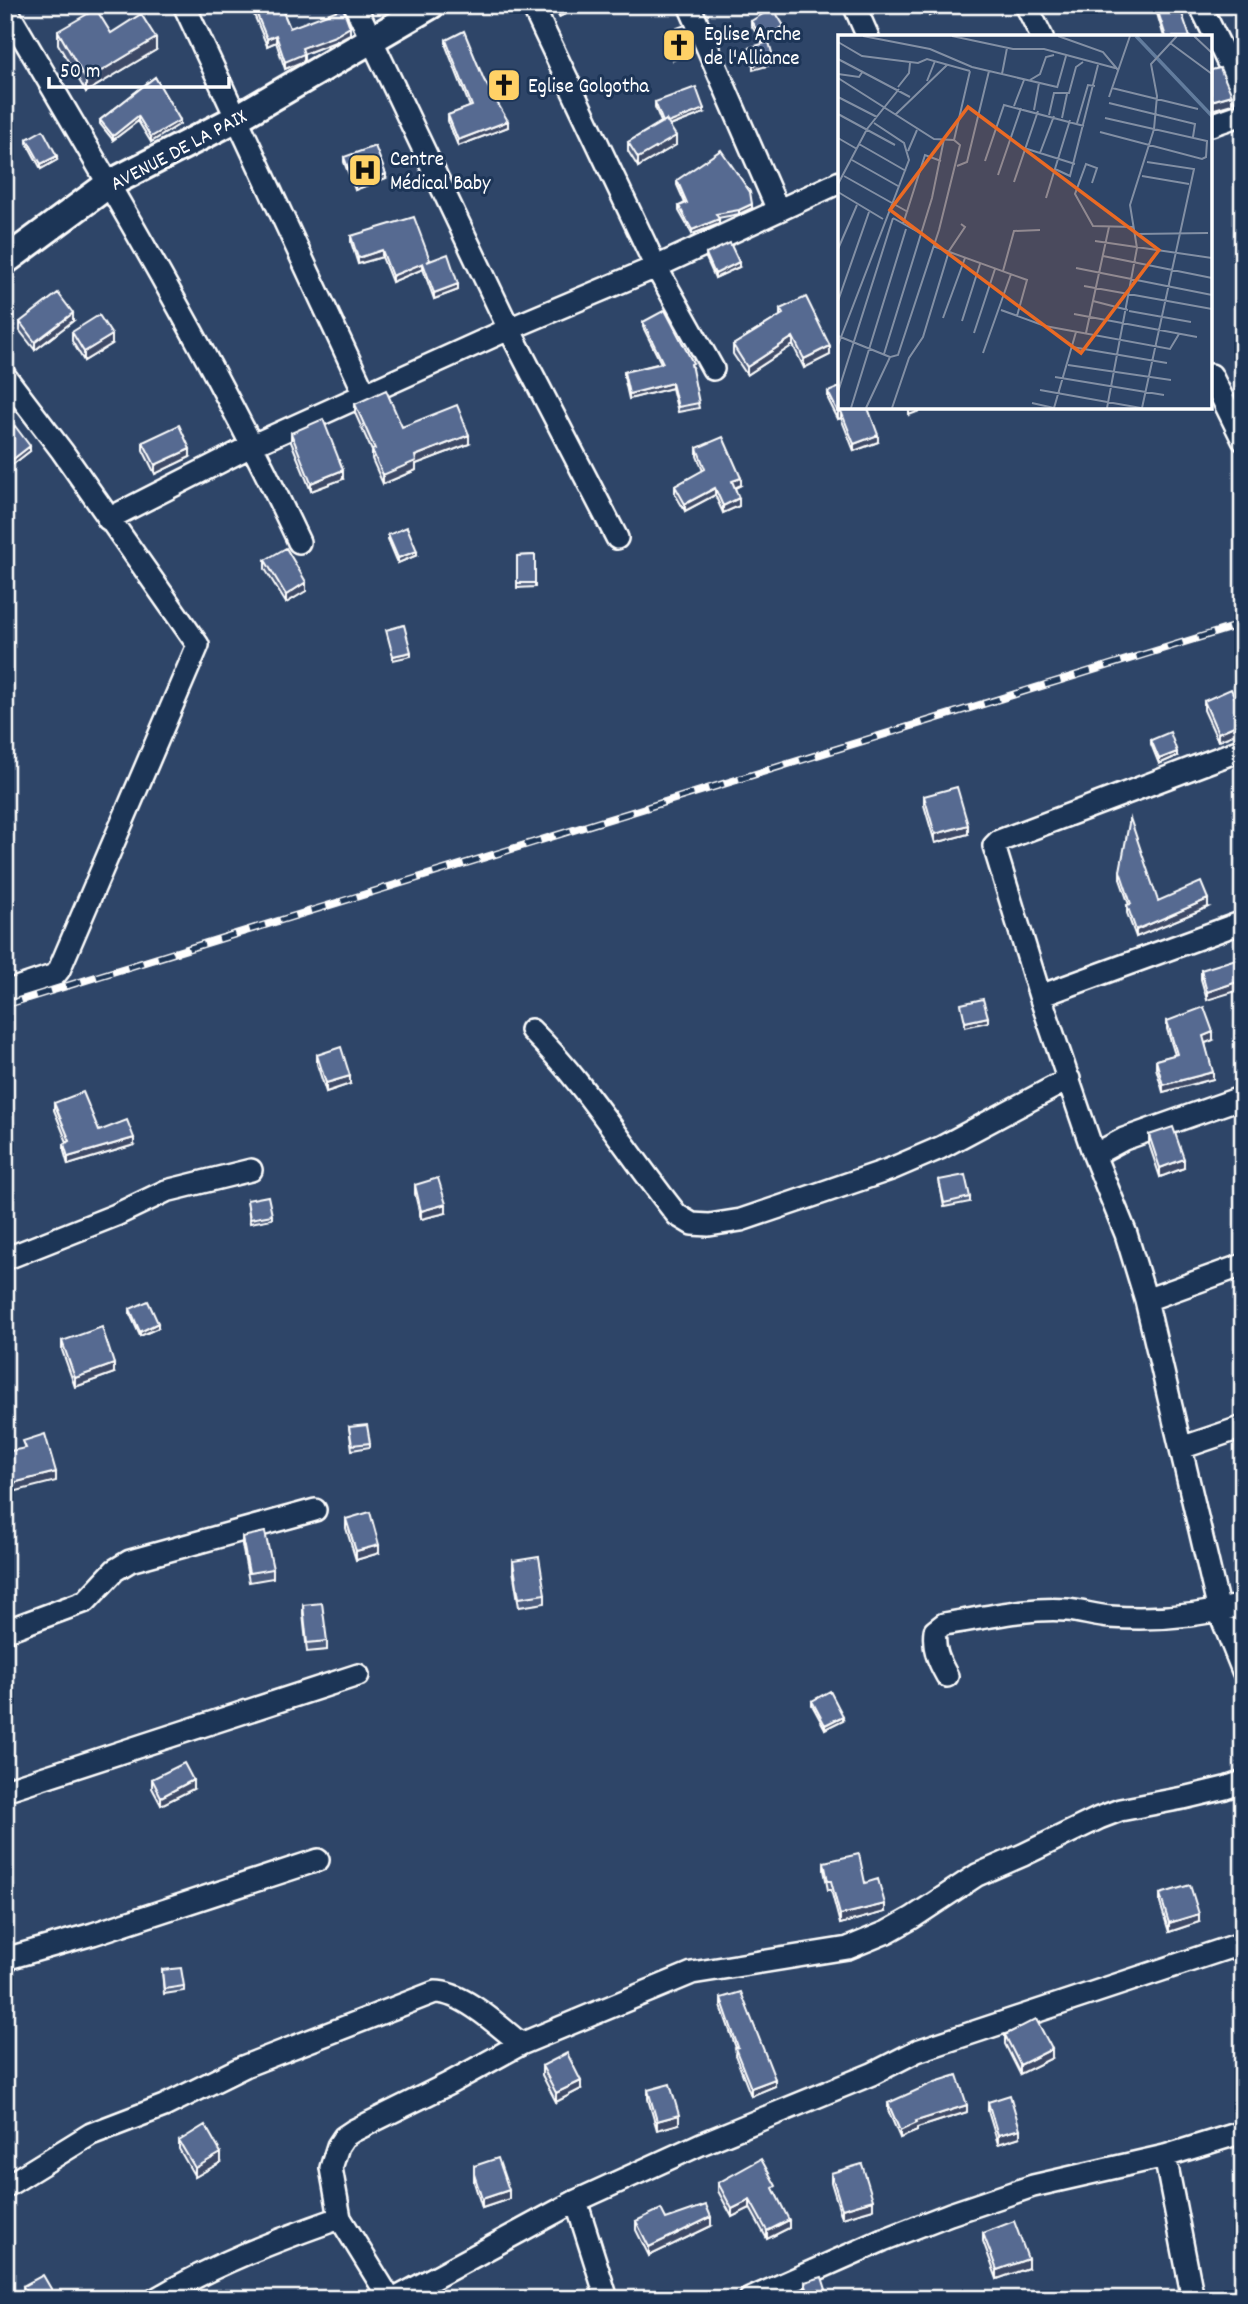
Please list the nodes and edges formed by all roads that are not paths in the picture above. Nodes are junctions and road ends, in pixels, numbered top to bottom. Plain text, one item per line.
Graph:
1 (184, 5) edge
2 (355, 5) edge
3 (431, 5) edge
4 (532, 5) edge
5 (689, 5) edge
6 (854, 5) edge
7 (1026, 5) edge
8 (1200, 5) edge
9 (5, 7) edge
10 (867, 35) edge
11 (1041, 35) edge
12 (372, 41) junction
13 (1243, 93) edge
14 (1243, 114) edge
15 (237, 118) junction
16 (1213, 124) edge
17 (838, 183) edge
18 (109, 184) junction
19 (778, 211) junction
20 (5, 261) edge
21 (656, 267) junction
22 (509, 329) junction
23 (713, 369) dead end
24 (5, 376) edge
25 (1213, 379) edge
26 (365, 394) junction
27 (1243, 440) edge
28 (253, 444) junction
29 (108, 519) junction
30 (617, 538) dead end
31 (299, 542) dead end
32 (1243, 749) edge
33 (1243, 922) edge
34 (5, 992) edge
35 (1040, 996) junction
36 (531, 1030) dead end
37 (1069, 1079) junction
38 (1243, 1097) edge
39 (1094, 1155) junction
40 (251, 1170) dead end
41 (5, 1259) edge
42 (1243, 1265) edge
43 (1146, 1300) junction
44 (1243, 1427) edge
45 (1181, 1448) junction
46 (315, 1510) dead end
47 (1243, 1605) edge
48 (1219, 1611) junction
49 (5, 1632) edge
50 (1243, 1671) edge
51 (359, 1675) dead end
52 (947, 1676) dead end
53 (1243, 1782) edge
54 (5, 1790) edge
55 (318, 1860) dead end
56 (1243, 1943) edge
57 (5, 1959) edge
58 (521, 2044) junction
59 (1243, 2132) edge
60 (1165, 2156) junction
61 (5, 2187) edge
62 (576, 2201) junction
63 (340, 2218) junction
64 (156, 2299) edge
65 (393, 2299) edge
66 (607, 2299) edge
67 (750, 2299) edge
68 (1194, 2299) edge

1 - 15 street
2 - 12 street
3 - 12 street, AVENUE DE LA PAIX
4 - 21 street
5 - 19 street
6 - 10 street
7 - 11 street
8 - 13 street
9 - 18 street
12 - 15 street, AVENUE DE LA PAIX
12 - 22 street
14 - 16 street
15 - 18 street, AVENUE DE LA PAIX
15 - 26 street
17 - 19 street
18 - 20 street, AVENUE DE LA PAIX
18 - 28 street
19 - 21 street
21 - 22 street
21 - 23 street
22 - 26 street
22 - 30 street
24 - 29 street
25 - 27 street
26 - 28 street
28 - 29 street
28 - 31 street
29 - 34 street
32 - 35 street
33 - 35 street
35 - 37 street
36 - 37 street
37 - 39 street
38 - 39 street
39 - 43 street
40 - 41 street
42 - 43 street
43 - 45 street
44 - 45 street
45 - 48 street
46 - 49 street
47 - 48 street
48 - 50 street
48 - 52 street
51 - 54 street
53 - 58 street
55 - 57 street
56 - 62 street
58 - 61 street
58 - 63 street
59 - 60 street
60 - 67 street
60 - 68 street
62 - 65 street
62 - 66 street
63 - 64 street
63 - 65 street

